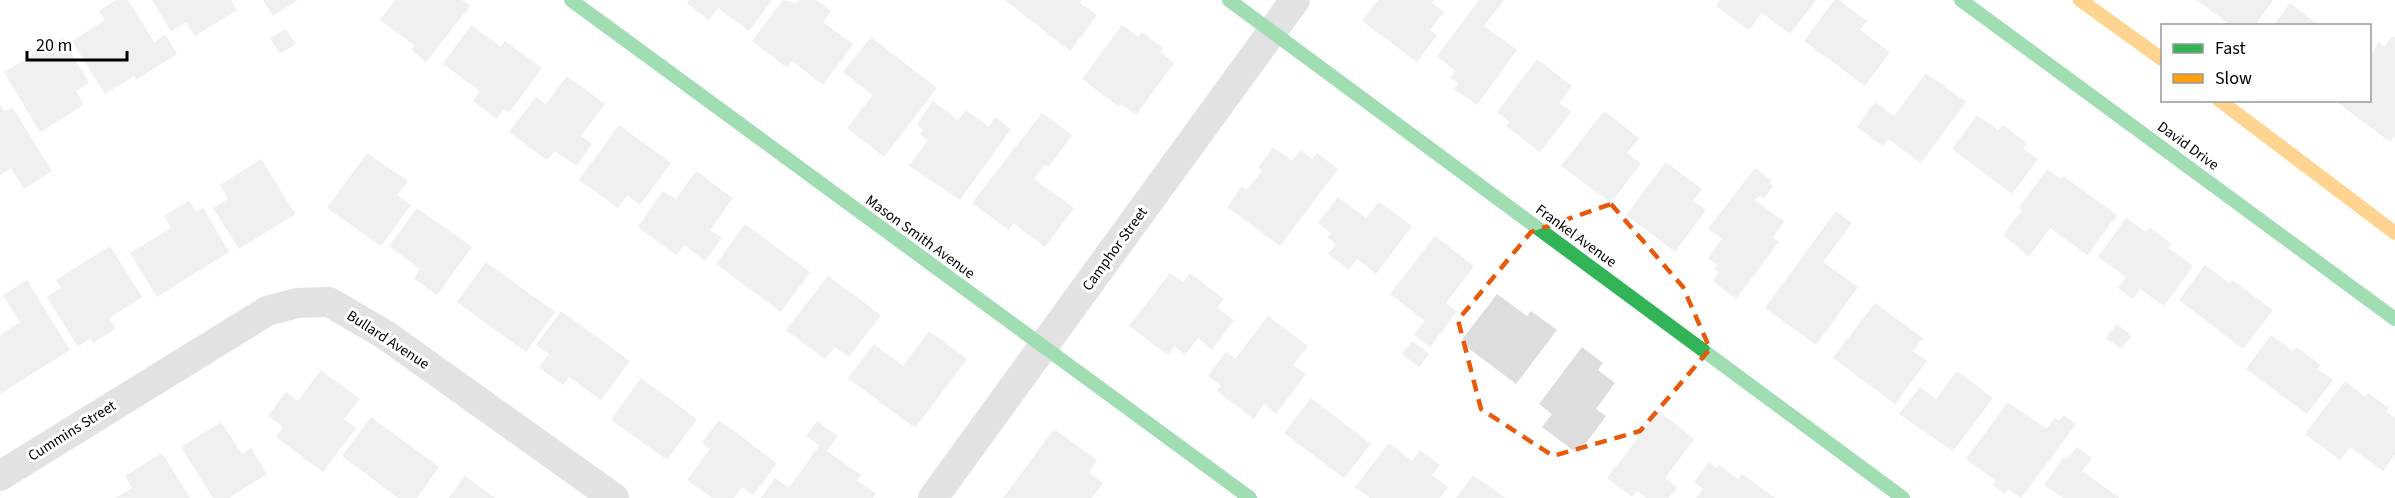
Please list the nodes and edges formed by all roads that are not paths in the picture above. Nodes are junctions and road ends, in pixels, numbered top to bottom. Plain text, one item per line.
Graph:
1 (572, 0) edge
2 (1228, 0) edge
3 (1295, 0) edge
4 (1960, 0) edge
5 (2080, 0) edge
6 (1272, 32) junction
7 (2161, 58) edge
8 (2222, 102) edge
9 (2395, 233) edge
10 (2395, 319) edge
11 (1043, 348) junction
12 (144, 386) joint
13 (0, 476) edge
14 (0, 489) edge
15 (5, 498) edge
16 (614, 498) edge
17 (933, 498) edge
18 (1250, 498) edge
19 (1904, 498) edge

1 - 11 street, Mason Smith Avenue
2 - 6 street, Frankel Avenue
3 - 6 street, Camphor Street
4 - 10 street, David Drive
5 - 7 street
6 - 11 street, Camphor Street
6 - 19 street, Frankel Avenue
8 - 9 street
11 - 17 street, Camphor Street
11 - 18 street, Mason Smith Avenue
12 - 13 street, Cummins Street
12 - 16 street, Bullard Avenue
14 - 15 street

